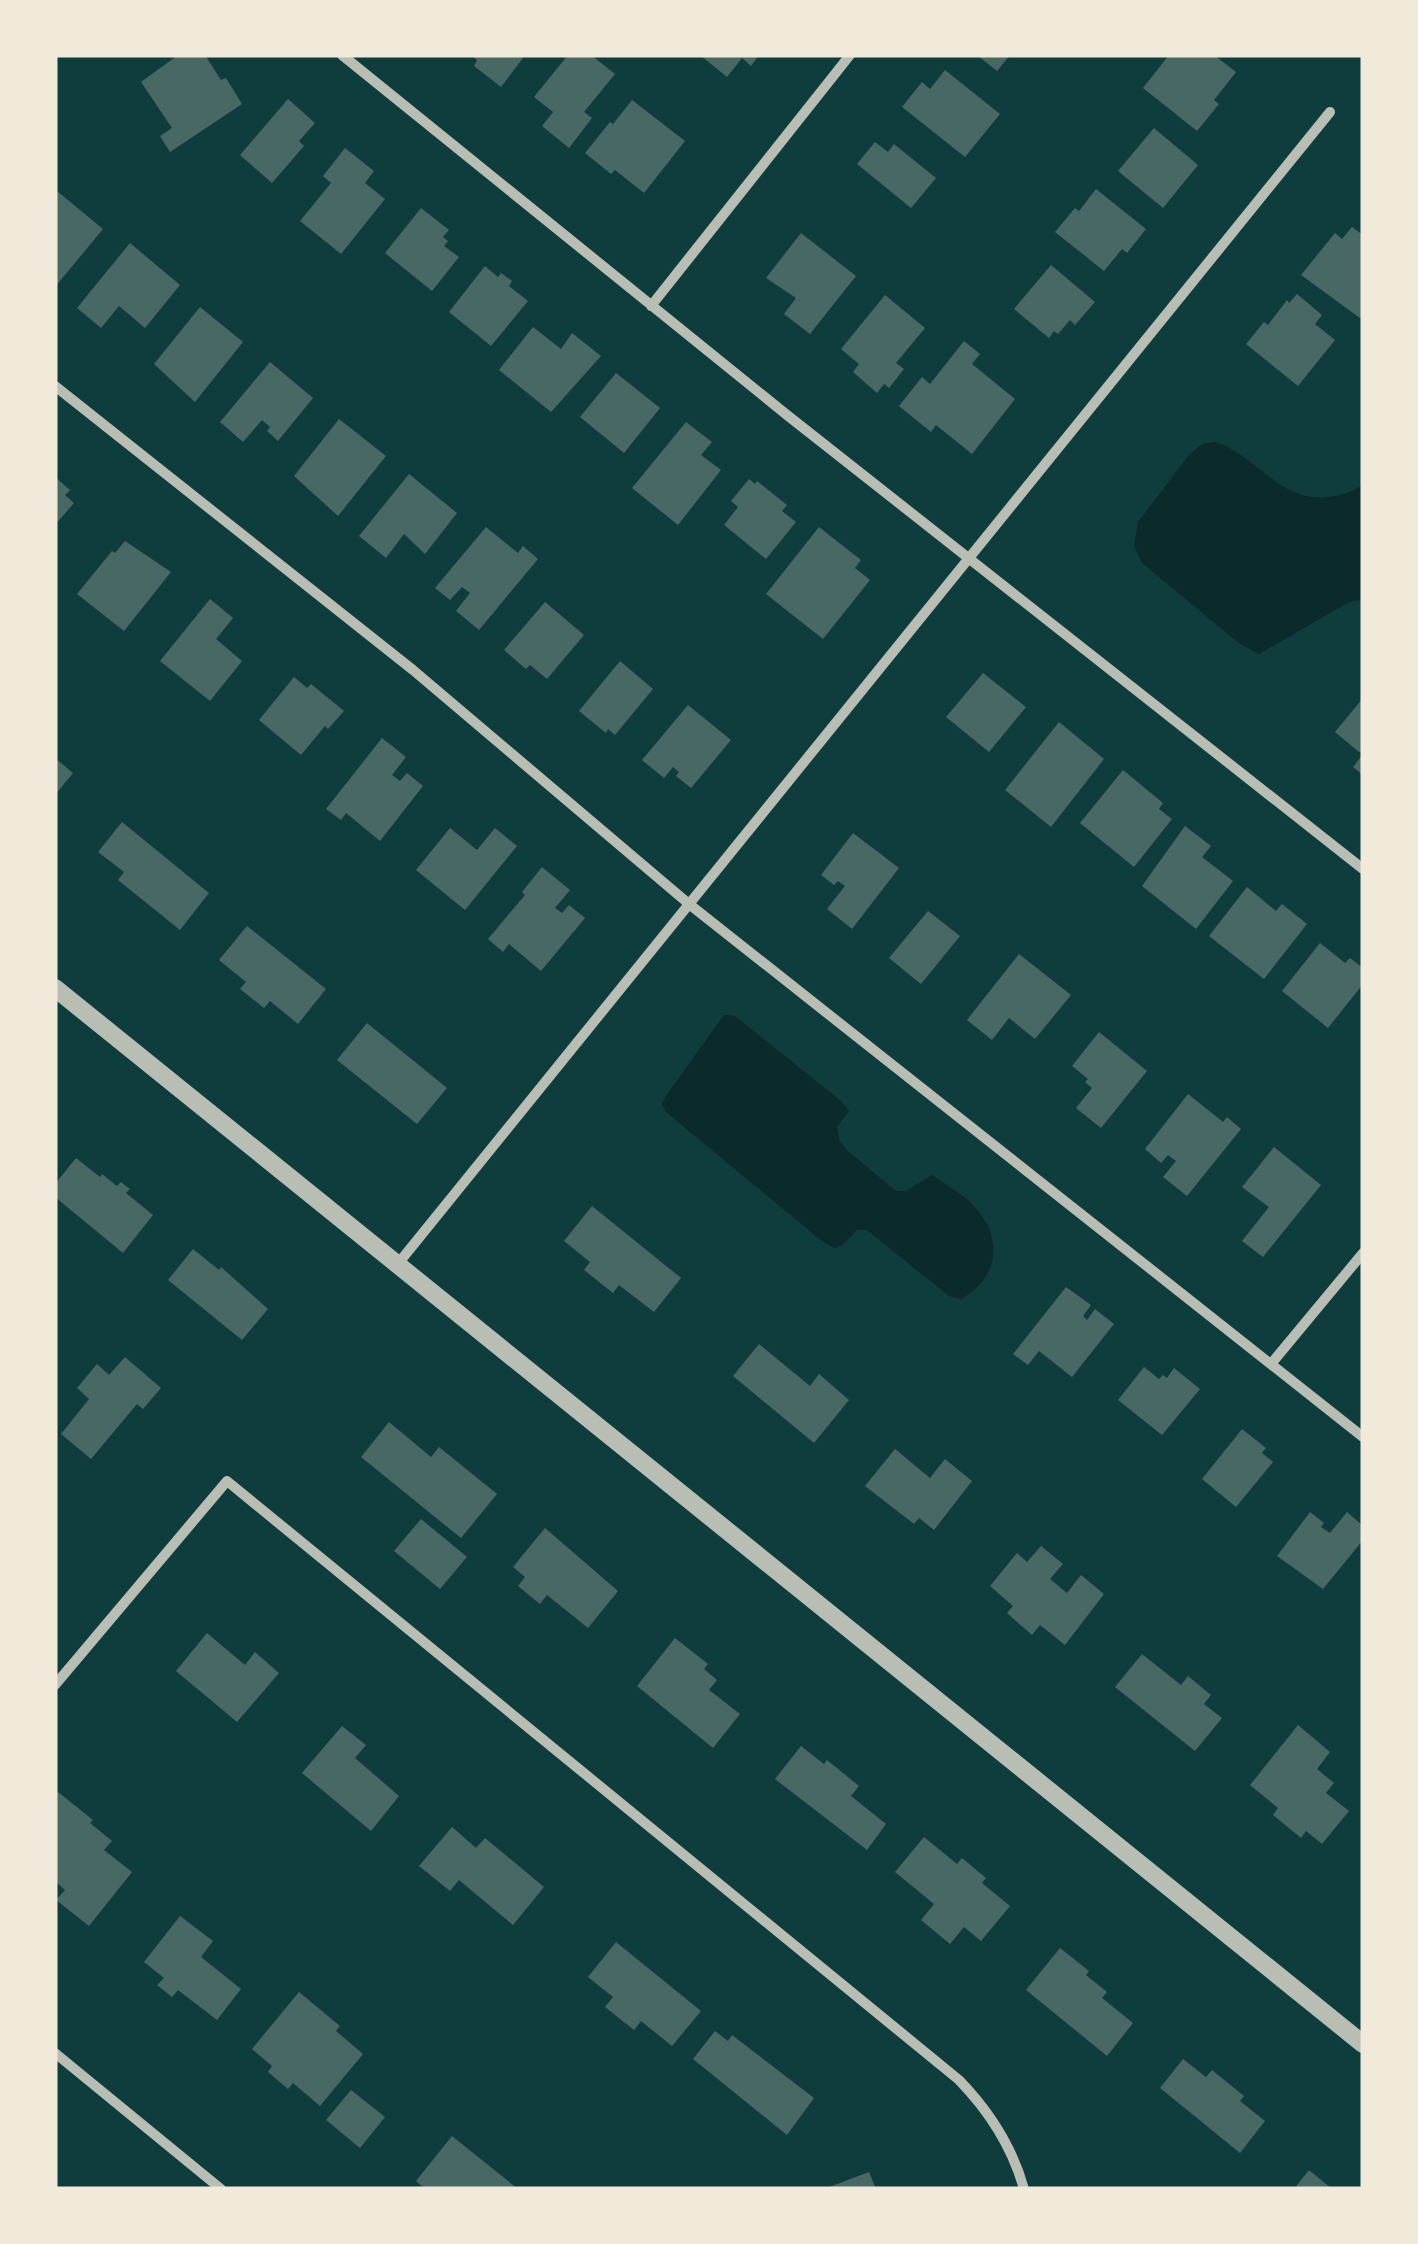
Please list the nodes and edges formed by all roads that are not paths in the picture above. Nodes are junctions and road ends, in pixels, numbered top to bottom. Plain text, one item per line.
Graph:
1 (342, 55) edge
2 (850, 55) edge
3 (1330, 112) dead end
4 (651, 306) junction
5 (55, 386) edge
6 (969, 558) junction
7 (1363, 869) edge
8 (689, 904) junction
9 (55, 988) edge
10 (1363, 1253) edge
11 (396, 1264) junction
12 (1271, 1364) junction
13 (1363, 1436) edge
14 (55, 1685) edge
15 (1363, 2044) edge
16 (55, 2053) edge
17 (221, 2189) edge
18 (1024, 2189) edge

1 - 4 street
2 - 4 street
3 - 6 street
4 - 6 street
5 - 8 street
6 - 7 street
6 - 8 street
8 - 11 street
8 - 12 street
9 - 11 street
10 - 12 street
11 - 15 street
12 - 13 street
14 - 18 street
16 - 17 street

